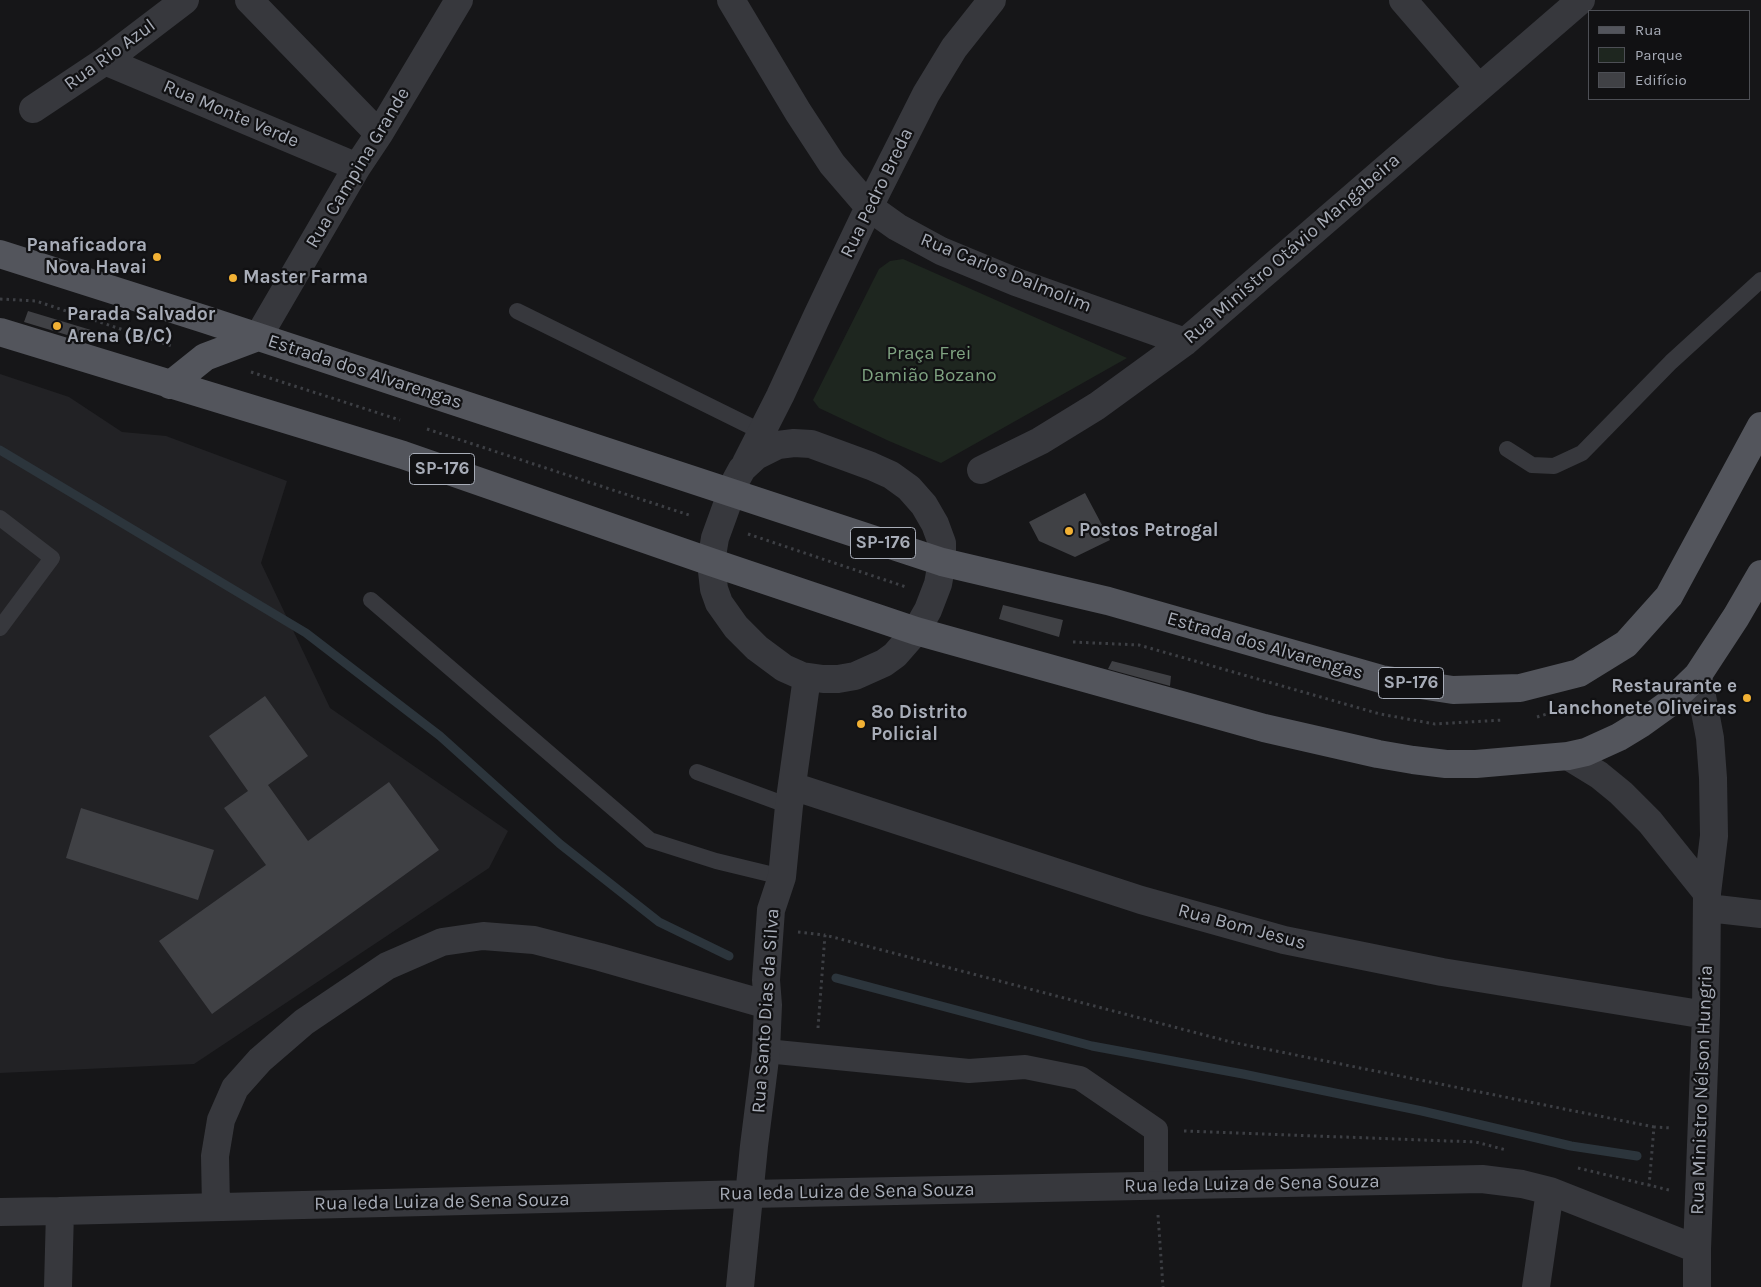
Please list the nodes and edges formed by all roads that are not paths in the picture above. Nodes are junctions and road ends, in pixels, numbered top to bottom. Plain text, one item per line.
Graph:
1 (186, 0) edge
2 (249, 0) edge
3 (459, 0) edge
4 (731, 0) edge
5 (992, 0) edge
6 (1404, 0) edge
7 (1581, 0) edge
8 (105, 61) junction
9 (1480, 88) junction
10 (33, 110) dead end
11 (379, 134) junction
12 (357, 167) junction
13 (869, 207) junction
14 (0, 254) edge
15 (1761, 280) edge
16 (517, 311) dead end
17 (0, 332) edge
18 (258, 337) junction
19 (1185, 342) junction
20 (170, 385) junction
21 (780, 396) junction
22 (1761, 426) edge
23 (762, 432) junction
24 (811, 444) junction
25 (1507, 449) dead end
26 (981, 470) dead end
27 (736, 481) junction
28 (0, 518) edge
29 (711, 562) junction
30 (942, 562) junction
31 (1761, 574) edge
32 (371, 600) dead end
33 (0, 628) edge
34 (916, 631) junction
35 (1698, 675) junction
36 (807, 677) junction
37 (1568, 756) junction
38 (697, 772) dead end
39 (791, 796) junction
40 (782, 877) junction
41 (1707, 901) junction
42 (1761, 914) edge
43 (767, 992) junction
44 (1706, 1015) junction
45 (766, 1051) junction
46 (1156, 1186) junction
47 (1550, 1191) junction
48 (749, 1194) junction
49 (216, 1208) junction
50 (60, 1211) junction
51 (0, 1212) edge
52 (1697, 1249) junction
53 (58, 1287) edge
54 (740, 1287) edge
55 (1536, 1287) edge
56 (1697, 1287) edge

1 - 8 street, Rua Rio Azul
2 - 11 street
3 - 11 street, Rua Campina Grande
4 - 13 street, Rua Carlos Dalmolim
5 - 13 street, Rua Pedro Breda
6 - 9 street
7 - 9 street, Rua Ministro Otávio Mangabeira
8 - 10 street, Rua Rio Azul
8 - 12 street, Rua Monte Verde
9 - 19 street, Rua Ministro Otávio Mangabeira
11 - 12 street, Rua Campina Grande
12 - 18 street, Rua Campina Grande
13 - 19 street, Rua Carlos Dalmolim
13 - 21 street, Rua Pedro Breda
14 - 18 main road, Estrada dos Alvarengas / SP-176
15 - 25 lane
16 - 23 lane
17 - 20 main road, SP-176
18 - 20 main road
18 - 27 main road, Estrada dos Alvarengas / SP-176
19 - 26 street, Rua Ministro Otávio Mangabeira
20 - 29 main road, SP-176
21 - 23 street, Rua Pedro Breda
21 - 24 street
22 - 30 main road, Estrada dos Alvarengas / SP-176
23 - 27 street, Rua Pedro Breda
24 - 27 street, SP-176
24 - 30 street, SP-176
27 - 29 street, SP-176
27 - 30 main road, Estrada dos Alvarengas / SP-176
28 - 33 lane
29 - 34 main road, SP-176
29 - 36 street, SP-176
30 - 34 street, SP-176
31 - 35 main road, SP-176
32 - 40 lane
34 - 36 street, SP-176
34 - 37 main road, SP-176
35 - 37 main road, SP-176
35 - 41 street, Rua Ministro Nélson Hungria
36 - 39 street, Rua Santo Dias da Silva
37 - 41 street
38 - 39 lane
39 - 40 street, Rua Santo Dias da Silva
39 - 44 street, Rua Bom Jesus
40 - 43 street, Rua Santo Dias da Silva
41 - 42 street
41 - 44 street, Rua Ministro Nélson Hungria
43 - 45 street, Rua Santo Dias da Silva
43 - 49 street
44 - 52 street, Rua Ministro Nélson Hungria
45 - 46 street
45 - 48 street, Rua Santo Dias da Silva
46 - 47 street, Rua Ieda Luiza de Sena Souza
46 - 48 street, Rua Ieda Luiza de Sena Souza
47 - 52 street, Rua Ieda Luiza de Sena Souza
47 - 55 street
48 - 49 street, Rua Ieda Luiza de Sena Souza
48 - 54 street, Rua Santo Dias da Silva
49 - 50 street, Rua Ieda Luiza de Sena Souza
50 - 51 street, Rua Ieda Luiza de Sena Souza
50 - 53 street
52 - 56 street, Rua Ministro Nélson Hungria

